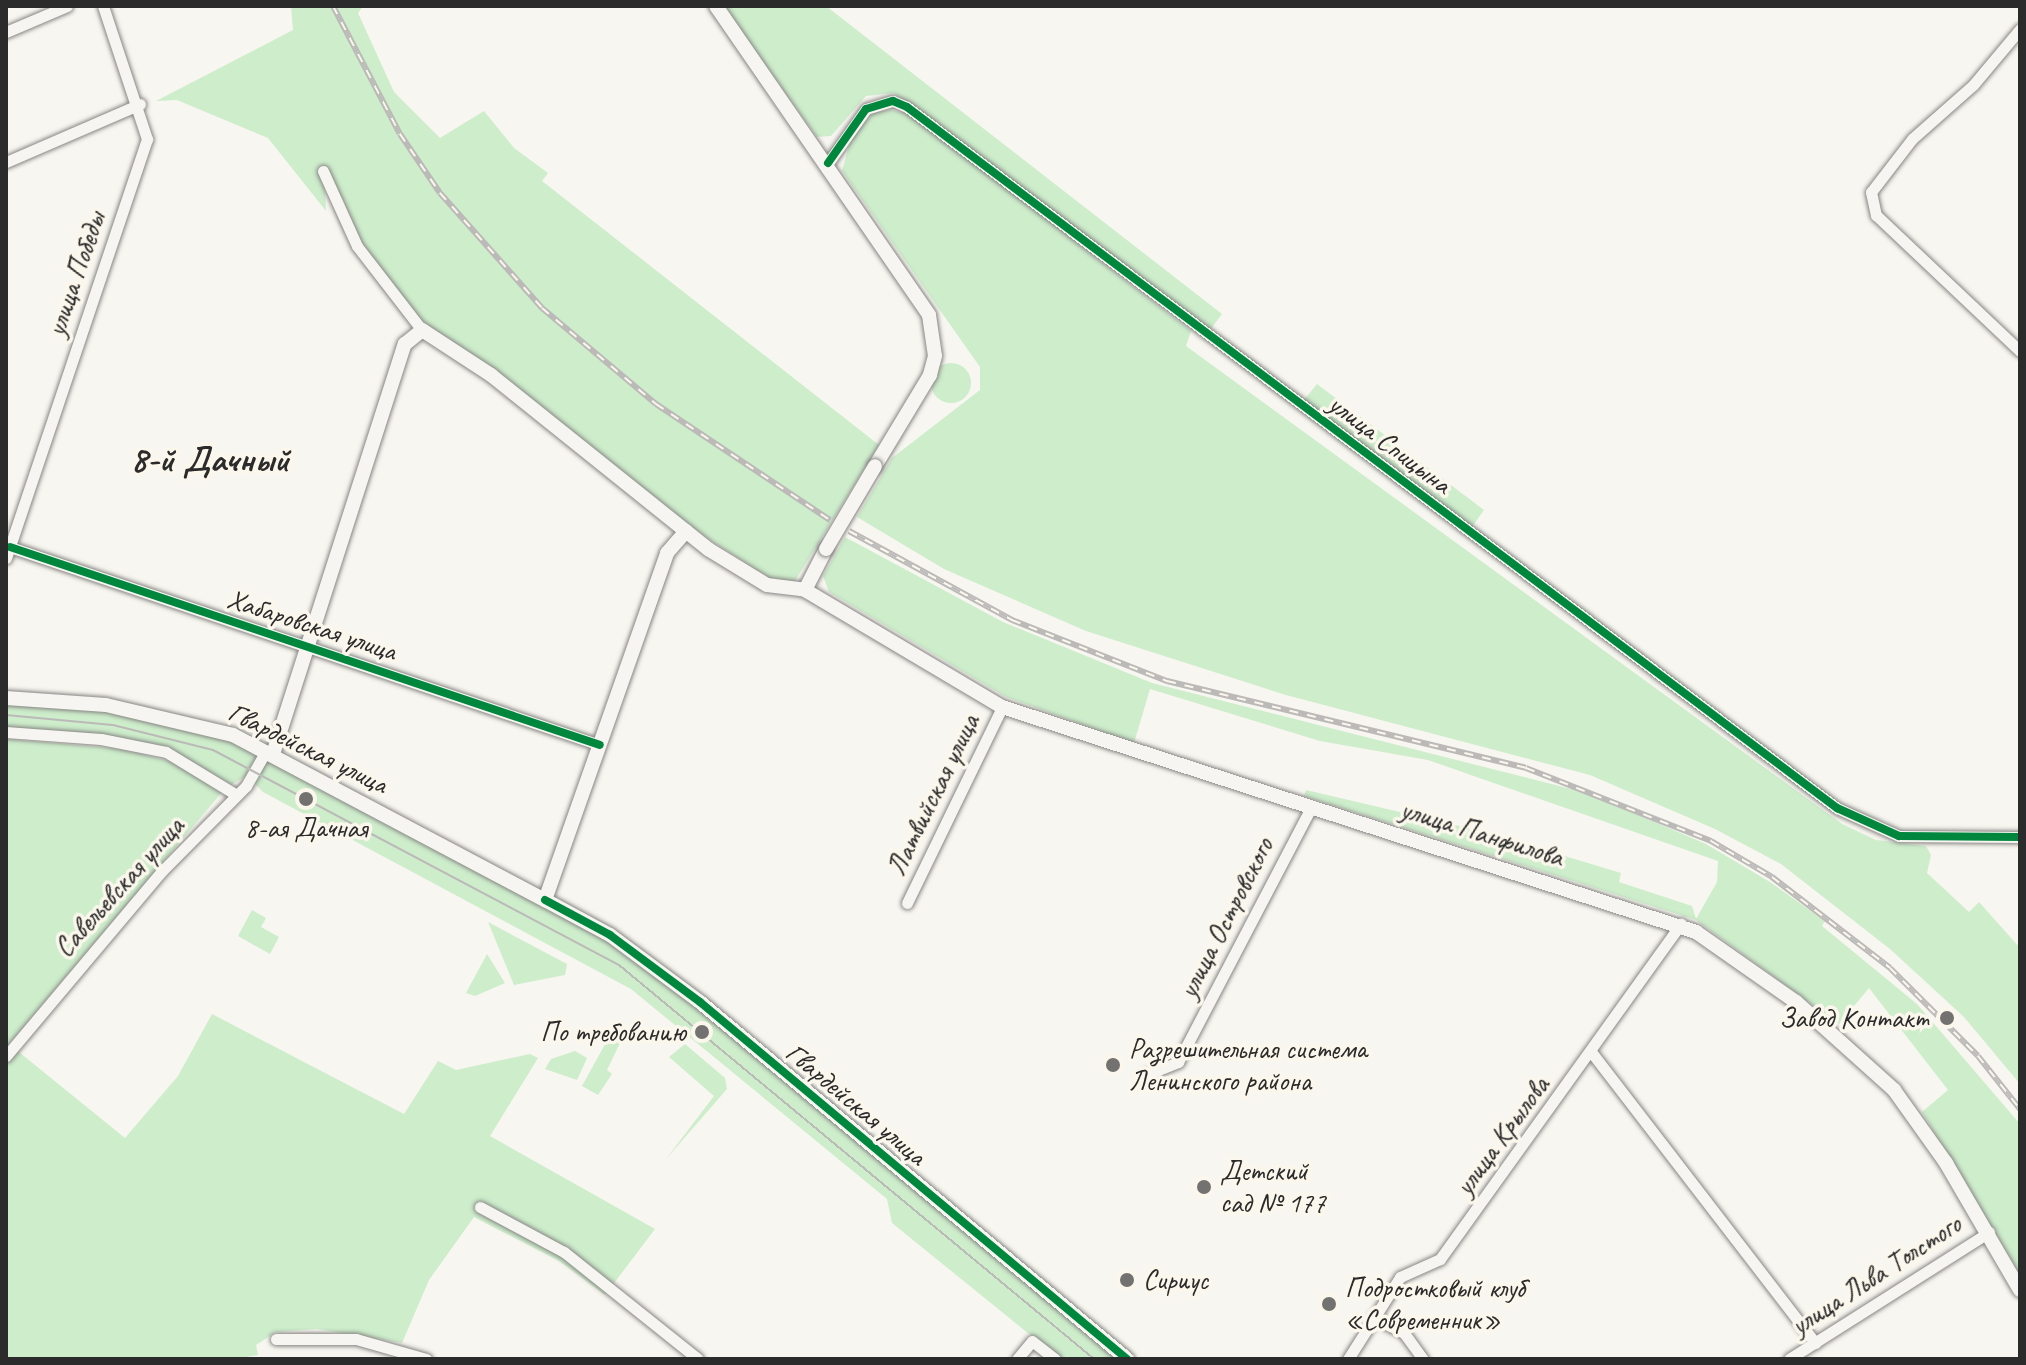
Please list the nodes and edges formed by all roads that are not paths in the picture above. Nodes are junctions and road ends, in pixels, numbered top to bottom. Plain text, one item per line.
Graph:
1 (67, 6) edge
2 (103, 6) edge
3 (716, 6) edge
4 (2020, 29) edge
5 (6, 32) edge
6 (140, 104) junction
7 (6, 162) edge
8 (828, 163) junction
9 (323, 171) dead end
10 (422, 330) junction
11 (2020, 351) edge
12 (686, 531) junction
13 (8, 552) edge
14 (805, 590) junction
15 (308, 647) junction
16 (6, 698) edge
17 (1002, 707) junction
18 (6, 732) edge
19 (600, 745) junction
20 (270, 752) junction
21 (235, 794) junction
22 (1311, 808) junction
23 (2020, 837) edge
24 (545, 900) junction
25 (907, 903) dead end
26 (1681, 924) junction
27 (1592, 1053) junction
28 (6, 1056) edge
29 (1146, 1075) dead end
30 (480, 1207) dead end
31 (1989, 1232) junction
32 (2020, 1290) edge
33 (1375, 1318) junction
34 (276, 1339) dead end
35 (1815, 1343) junction
36 (426, 1359) edge
37 (698, 1359) edge
38 (1017, 1359) edge
39 (1055, 1359) edge
40 (1127, 1359) edge
41 (1348, 1359) edge
42 (1423, 1359) edge
43 (1789, 1359) edge

1 - 5 street
2 - 6 street, улица Победы
3 - 8 main road
4 - 11 street
6 - 7 street
6 - 13 street, улица Победы
8 - 14 main road, bridge
8 - 23 street, улица Спицына
9 - 10 street
10 - 12 main road
10 - 15 main road
12 - 14 main road
12 - 19 main road
13 - 15 street, Хабаровская улица
14 - 17 main road, улица Панфилова
15 - 19 street, Хабаровская улица
15 - 20 main road
16 - 20 main road, Гвардейская улица
17 - 22 main road, улица Панфилова
17 - 25 street, Латвийская улица
18 - 21 street
19 - 24 main road
20 - 21 street, Савельевская улица
20 - 24 main road, Гвардейская улица
21 - 28 street, Савельевская улица
22 - 26 main road, улица Панфилова
22 - 29 street, улица Островского
24 - 40 main road, Гвардейская улица
26 - 27 street, улица Крылова
26 - 31 main road, улица Панфилова
27 - 33 street, улица Крылова
27 - 35 street
30 - 37 street
31 - 32 main road, улица Панфилова
31 - 35 street, улица Льва Толстого
33 - 41 street, улица Крылова
33 - 42 street
34 - 36 street
35 - 43 street, улица Льва Толстого
38 - 39 street

